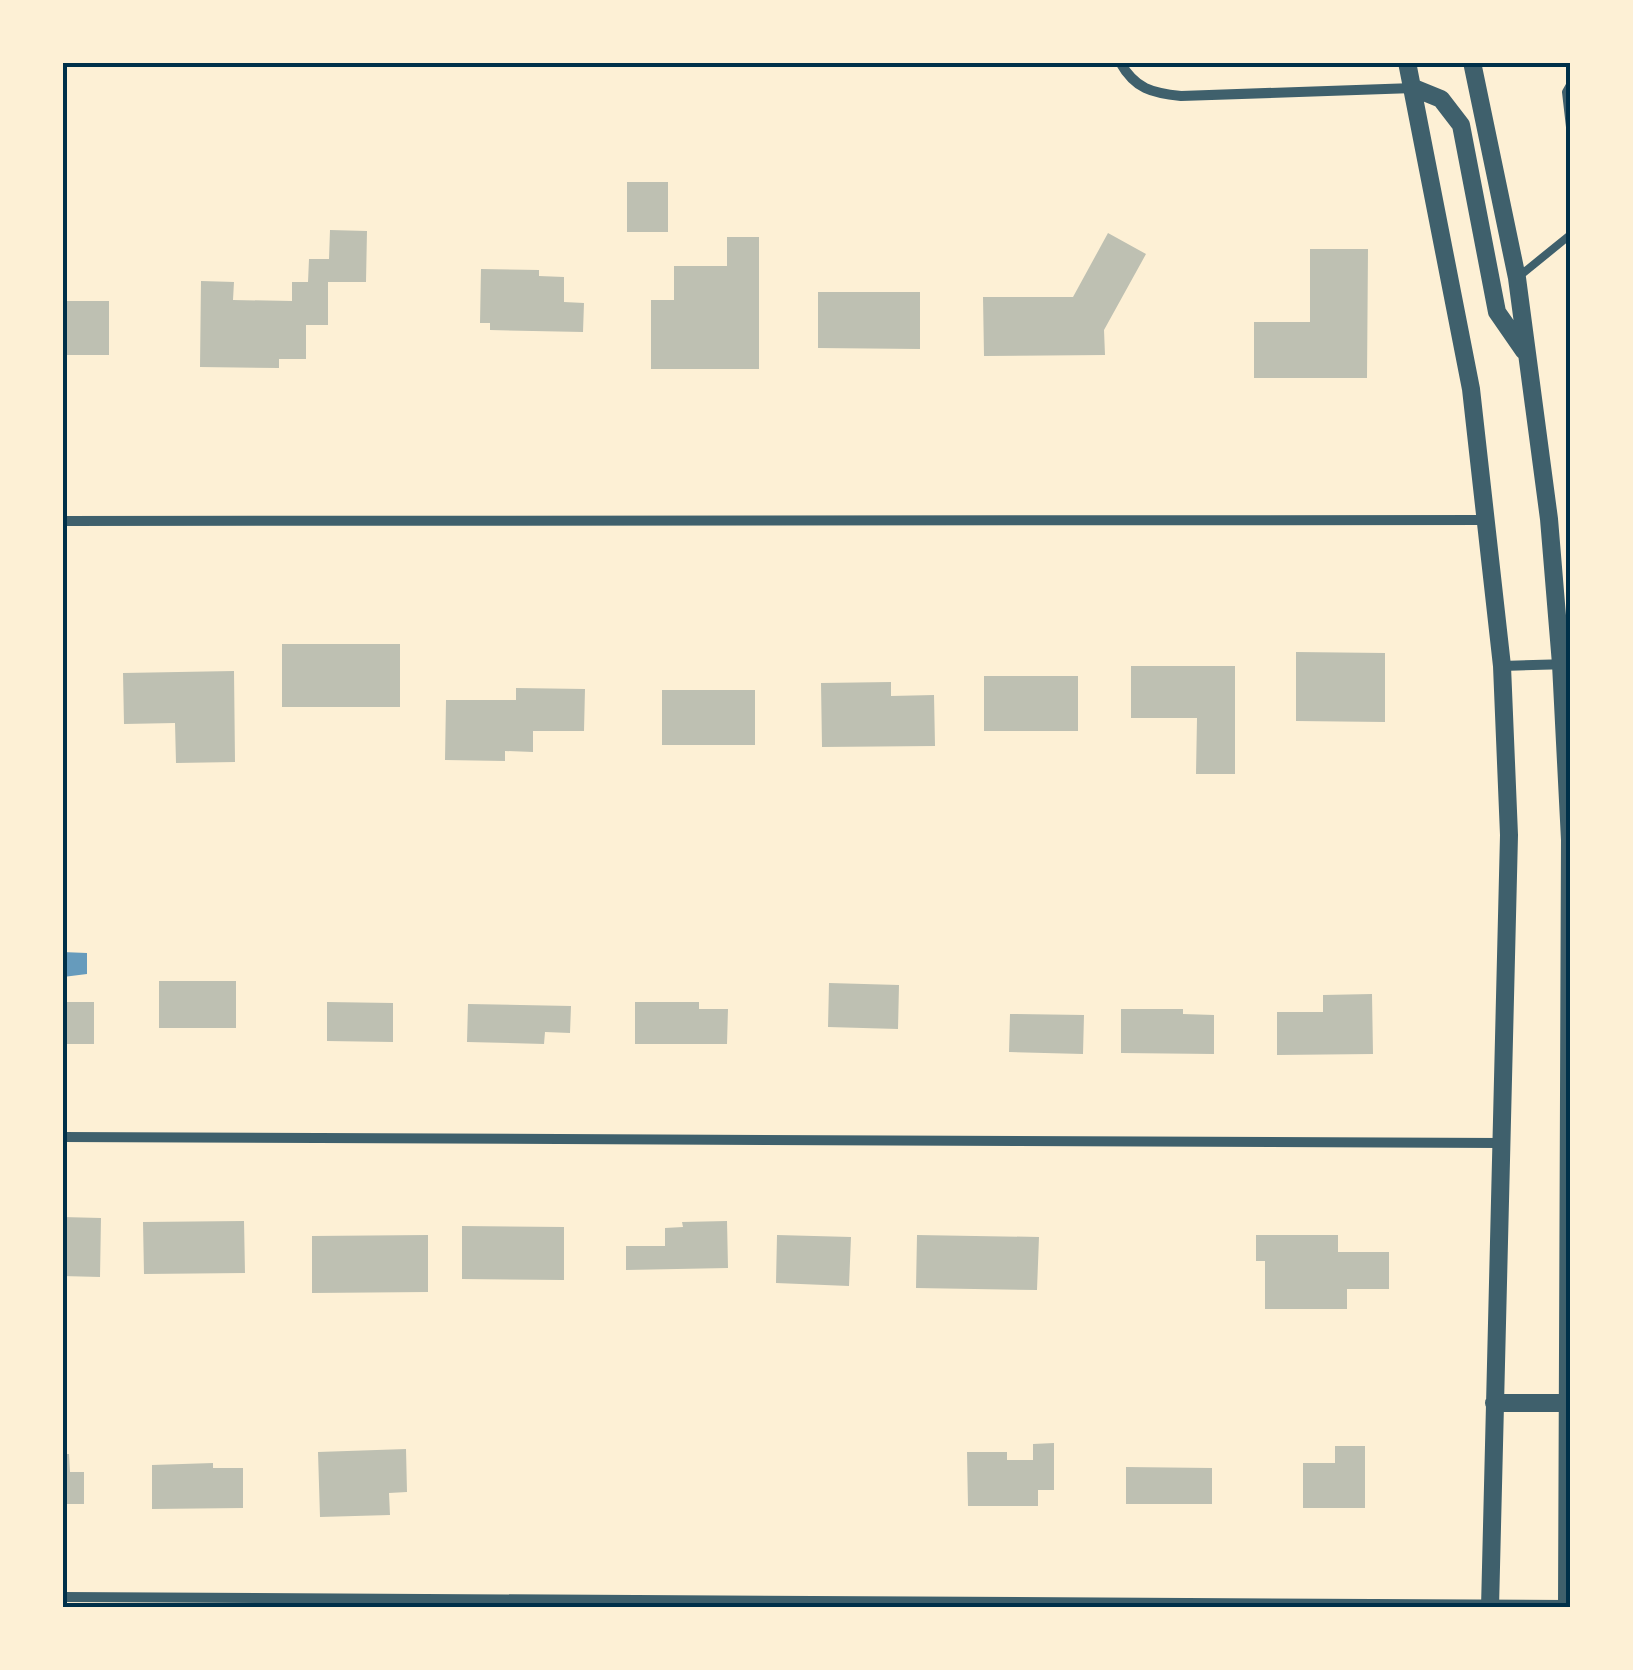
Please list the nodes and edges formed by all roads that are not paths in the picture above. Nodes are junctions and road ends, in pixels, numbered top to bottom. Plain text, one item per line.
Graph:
1 (1120, 62) edge
2 (1408, 62) edge
3 (1472, 62) edge
4 (1570, 85) edge
5 (1414, 88) junction
6 (1570, 128) edge
7 (1570, 235) edge
8 (1517, 278) junction
9 (1527, 356) junction
10 (1488, 520) junction
11 (62, 521) edge
12 (1566, 664) edge
13 (1502, 666) junction
14 (62, 1136) edge
15 (1500, 1143) junction
16 (1494, 1403) junction
17 (1569, 1403) edge
18 (62, 1597) edge
19 (1490, 1606) edge
20 (1567, 1606) edge

1 - 5 street
2 - 5 street
3 - 8 street
4 - 6 lane
5 - 9 street
5 - 10 street
7 - 8 lane
8 - 9 street
9 - 12 street
10 - 11 street
10 - 13 street
12 - 13 street
12 - 17 street
13 - 15 street
14 - 15 street
15 - 16 street
16 - 17 street
16 - 19 street
17 - 20 street
18 - 19 street
19 - 20 street

